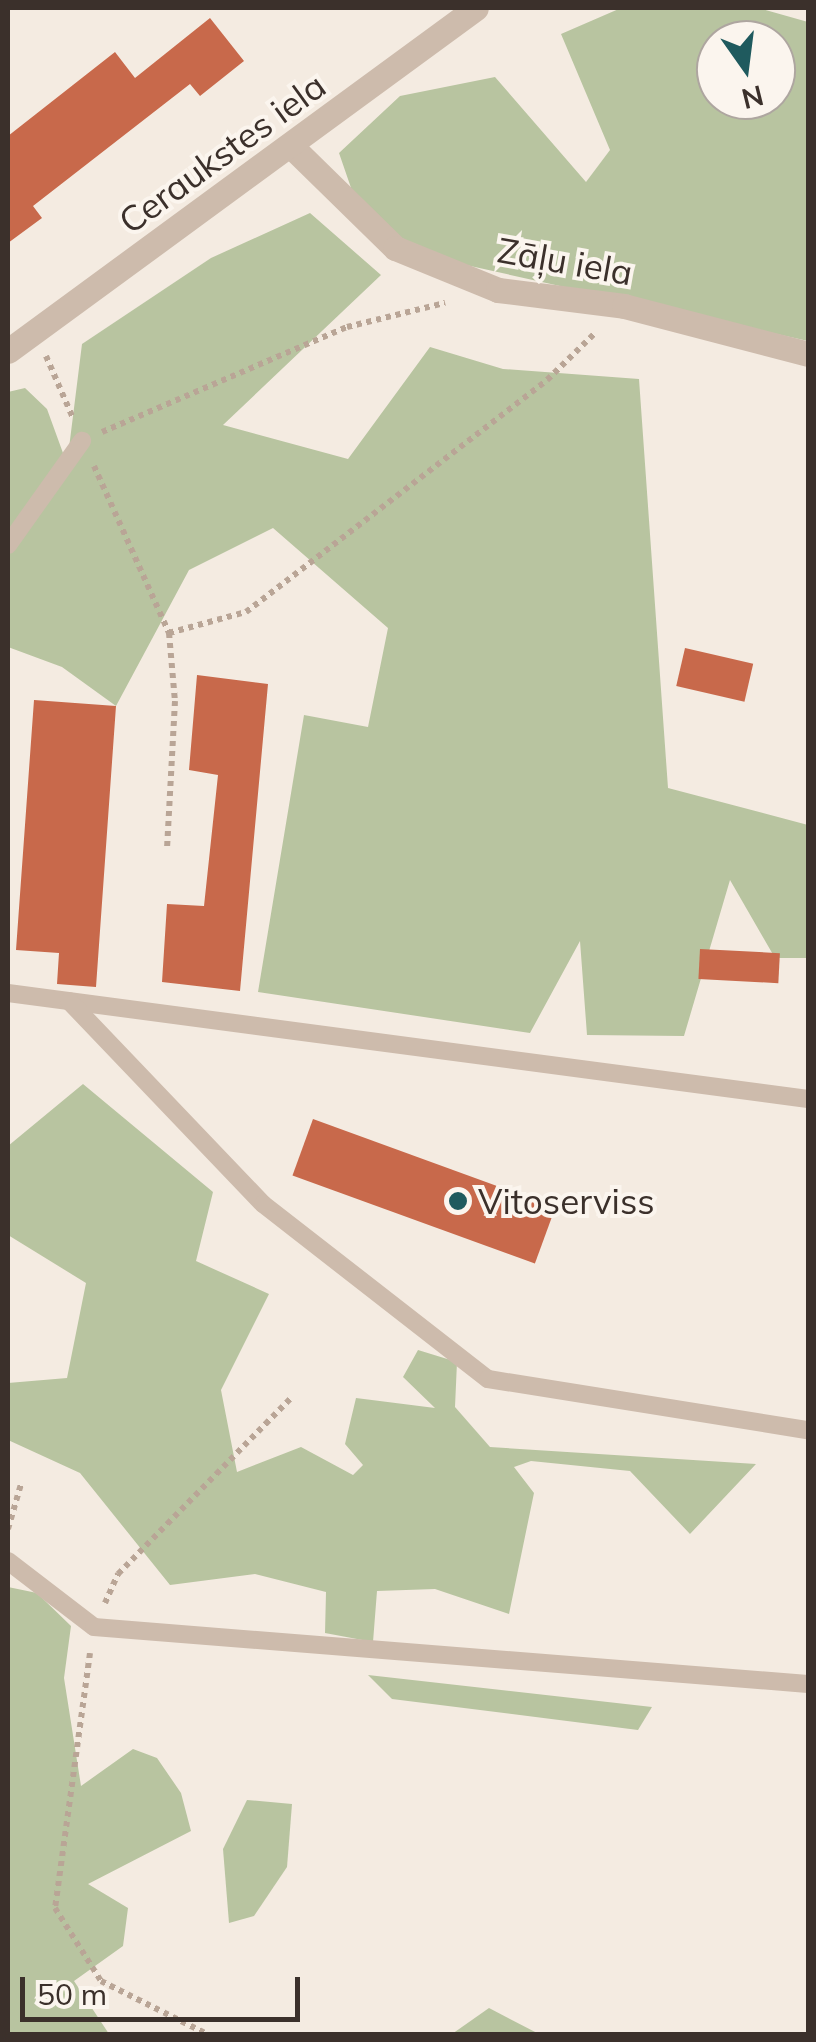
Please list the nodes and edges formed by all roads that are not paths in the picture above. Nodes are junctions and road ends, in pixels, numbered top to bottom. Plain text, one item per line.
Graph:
1 (476, 8) edge
2 (291, 146) junction
3 (8, 351) edge
4 (808, 354) edge
5 (82, 441) road end
6 (8, 545) edge
7 (8, 993) edge
8 (69, 1001) junction
9 (808, 1099) edge
10 (808, 1430) edge
11 (8, 1561) edge
12 (808, 1684) edge

1 - 2 street, Ceraukstes iela
2 - 3 street, Ceraukstes iela
2 - 4 street, Zāļu iela
5 - 6 lane
7 - 8 lane
8 - 9 lane
8 - 10 lane
11 - 12 lane

